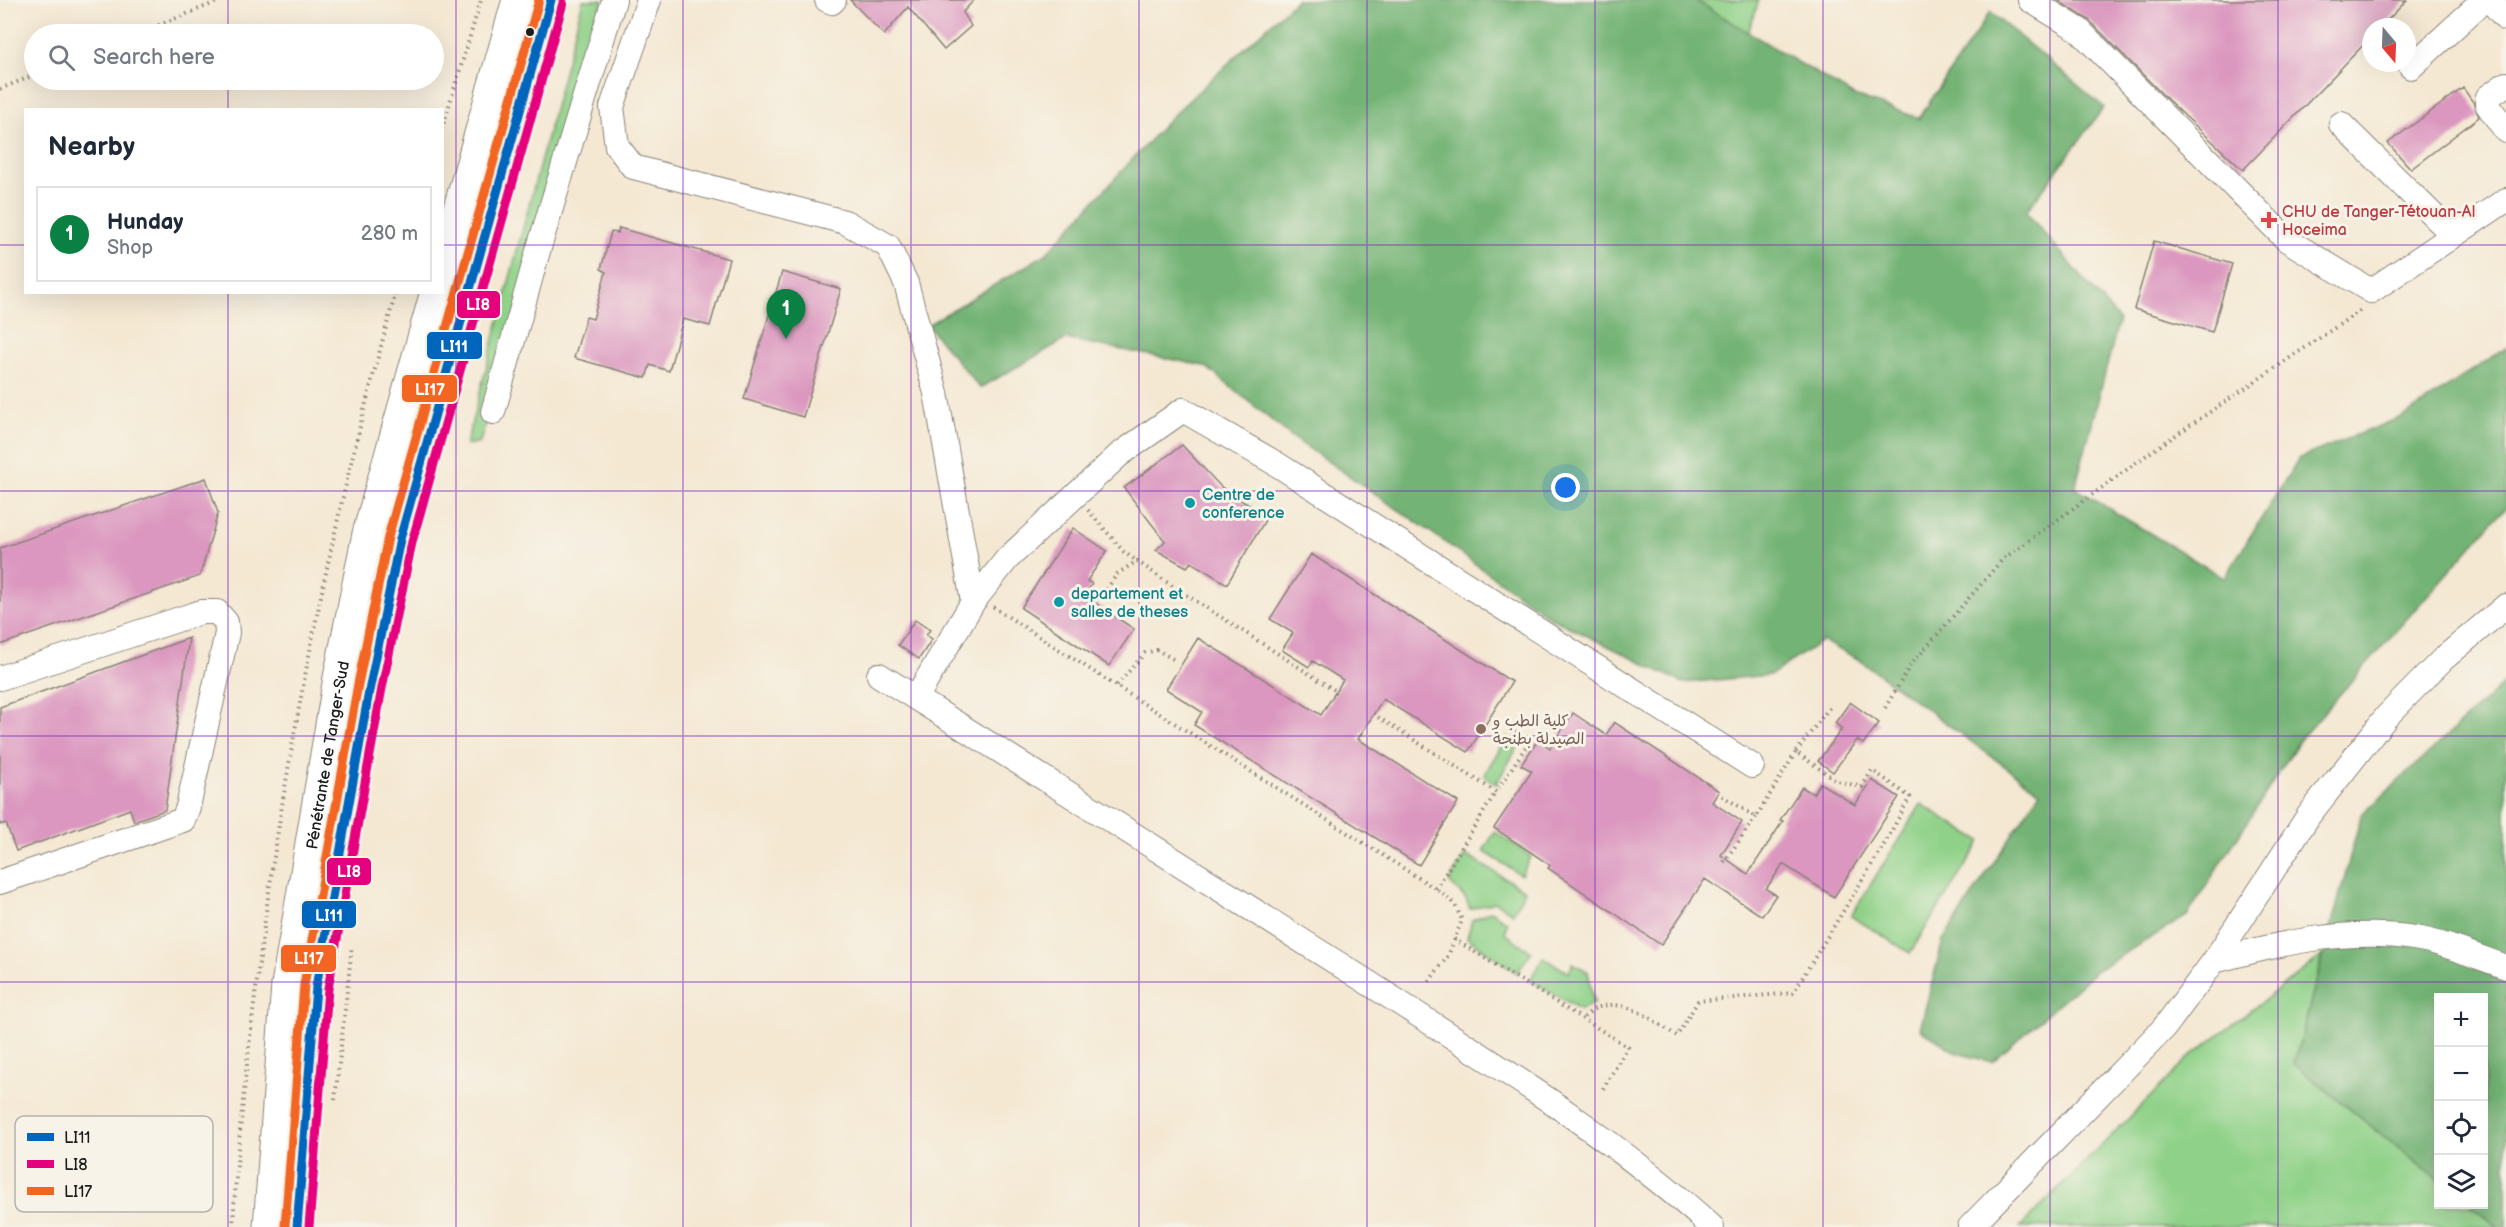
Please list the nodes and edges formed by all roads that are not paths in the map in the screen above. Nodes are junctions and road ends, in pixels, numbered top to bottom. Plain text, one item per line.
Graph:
1 (519, 0) edge
2 (551, 0) edge
3 (614, 0) edge
4 (650, 0) edge
5 (827, 0) edge
6 (834, 0) edge
7 (2030, 0) edge
8 (2484, 0) edge
9 (2490, 0) edge
10 (2506, 19) edge
11 (2416, 62) edge
12 (2506, 84) edge
13 (2341, 124) dead end
14 (2506, 131) edge
15 (2506, 200) edge
16 (2453, 235) junction
17 (444, 265) edge
18 (436, 294) edge
19 (493, 412) dead end
20 (983, 604) junction
21 (2506, 606) edge
22 (879, 675) dead end
23 (0, 678) edge
24 (916, 698) junction
25 (1752, 766) dead end
26 (0, 882) edge
27 (2214, 961) junction
28 (2506, 967) edge
29 (270, 1227) edge
30 (297, 1227) edge
31 (1712, 1227) edge
32 (1970, 1227) edge

1 - 17 highway
2 - 30 highway, Pénétrante de Tanger-Sud
3 - 19 street
4 - 20 street
5 - 6 street
7 - 16 street
8 - 11 street
9 - 10 street
12 - 14 street
13 - 16 street
15 - 16 street
18 - 29 highway, Pénétrante de Tanger-Sud
20 - 24 street
20 - 25 street
21 - 27 street
22 - 24 street
23 - 26 street
24 - 31 street
27 - 28 street
27 - 32 street

